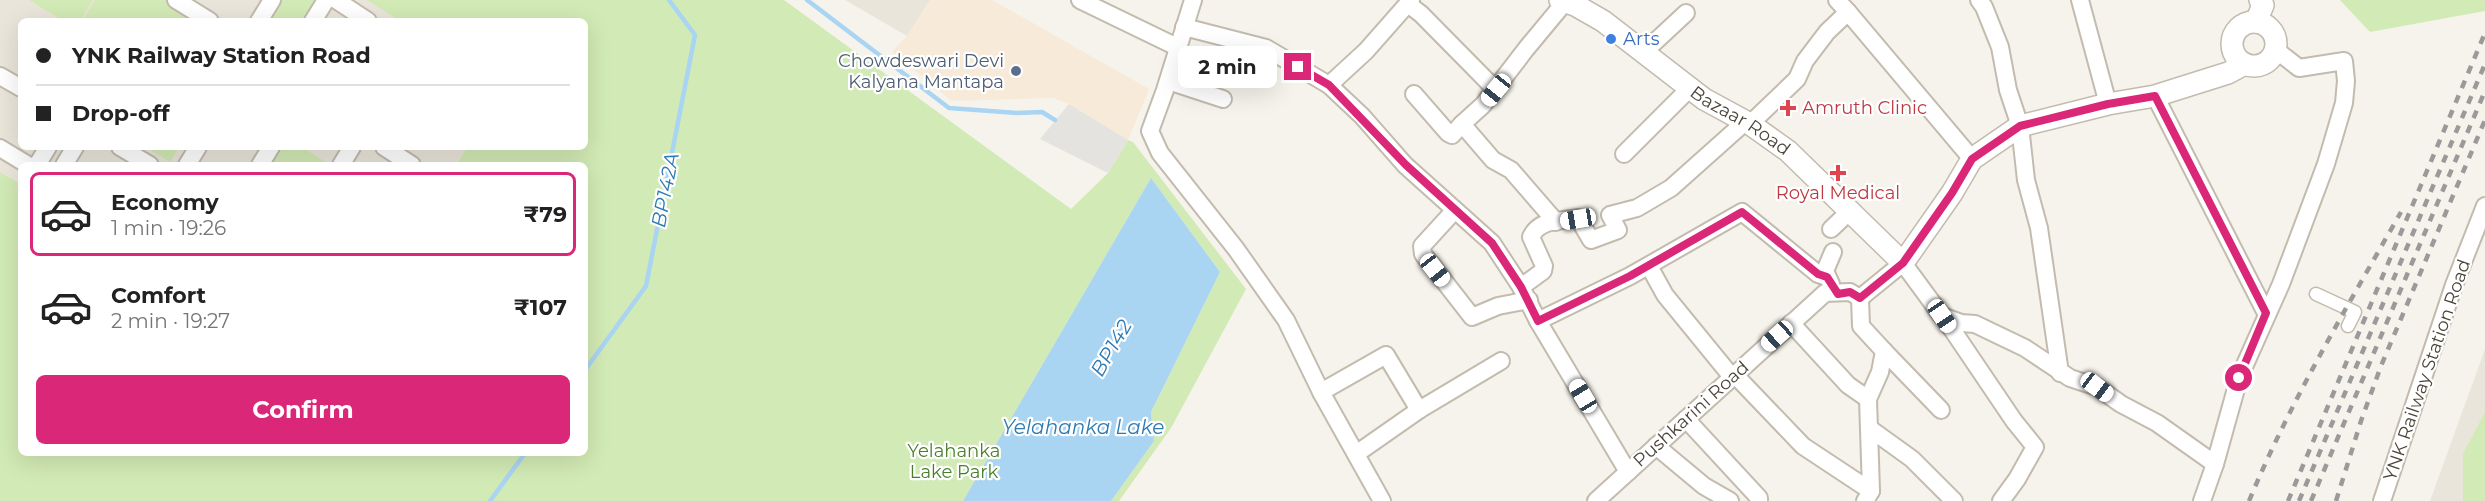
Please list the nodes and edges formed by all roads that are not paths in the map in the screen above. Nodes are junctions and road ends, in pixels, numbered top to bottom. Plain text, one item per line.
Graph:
1 (176, 0) edge
2 (272, 0) edge
3 (326, 0) edge
4 (336, 0) edge
5 (1080, 0) edge
6 (1192, 0) edge
7 (1979, 0) edge
8 (2080, 0) edge
9 (1563, 1) edge
10 (1409, 2) edge
11 (1102, 5) edge
12 (1842, 6) edge
13 (2263, 7) edge
14 (1686, 13) dead end
15 (205, 18) edge
16 (261, 18) edge
17 (315, 18) edge
18 (363, 18) edge
19 (1184, 27) junction
20 (1177, 47) junction
21 (2276, 50) junction
22 (1644, 52) junction
23 (2245, 64) junction
24 (0, 76) edge
25 (1168, 81) junction
26 (1329, 85) junction
27 (18, 86) edge
28 (1690, 88) junction
29 (1496, 90) junction
30 (1414, 93) dead end
31 (2155, 96) junction
32 (1223, 99) dead end
33 (2108, 104) junction
34 (1748, 123) junction
35 (1462, 124) junction
36 (2020, 126) junction
37 (0, 148) edge
38 (125, 150) edge
39 (389, 150) edge
40 (1624, 153) dead end
41 (1972, 159) junction
42 (23, 162) edge
43 (145, 162) edge
44 (407, 162) edge
45 (2485, 206) edge
46 (1851, 210) junction
47 (1454, 211) junction
48 (1556, 222) junction
49 (1831, 229) dead end
50 (1833, 252) dead end
51 (1903, 263) junction
52 (1649, 266) junction
53 (1827, 277) junction
54 (1525, 294) junction
55 (1838, 294) junction
56 (2316, 294) dead end
57 (1860, 298) junction
58 (2266, 313) junction
59 (1942, 316) junction
60 (1538, 321) junction
61 (1791, 323) junction
62 (2349, 326) dead end
63 (1884, 351) junction
64 (1501, 361) dead end
65 (2060, 373) junction
66 (1733, 376) junction
67 (1321, 392) junction
68 (1868, 399) junction
69 (1419, 410) junction
70 (1941, 410) dead end
71 (1686, 419) junction
72 (1869, 428) junction
73 (1656, 446) junction
74 (1356, 454) junction
75 (2215, 464) junction
76 (1628, 472) junction
77 (1868, 496) edge
78 (1382, 501) edge
79 (1596, 501) edge
80 (1730, 501) edge
81 (1759, 501) edge
82 (1954, 501) edge
83 (2001, 501) edge
84 (2202, 501) edge
85 (2382, 501) edge

1 - 15 street
2 - 16 street
3 - 17 street
4 - 18 street
5 - 11 street
6 - 19 street
7 - 36 street
8 - 33 street
9 - 22 street, Bazaar Road
9 - 29 street
10 - 26 street
10 - 29 street
11 - 20 street
12 - 34 street
12 - 41 street
13 - 21 street
13 - 23 street
14 - 22 street
19 - 20 street
19 - 26 street
20 - 25 street
21 - 23 street
21 - 58 street
22 - 28 street, Bazaar Road
23 - 31 street
24 - 27 street
25 - 32 street
25 - 67 street
26 - 47 street
28 - 34 street, Bazaar Road
28 - 40 street
29 - 35 street
30 - 35 street
31 - 33 street
31 - 58 street
33 - 36 street
34 - 46 street, Bazaar Road
34 - 48 street
35 - 48 street
36 - 41 street
36 - 65 street
37 - 42 street
38 - 43 street
39 - 44 street
41 - 51 street
45 - 85 street, YNK Railway Station Road
46 - 49 street
46 - 51 street, Bazaar Road
47 - 54 street
47 - 54 street
48 - 54 street
50 - 53 street
51 - 57 street
51 - 59 street
52 - 53 street
52 - 60 street
52 - 66 street
53 - 55 street
54 - 60 street
55 - 57 street
55 - 61 street, Pushkarini Road
56 - 62 street
57 - 63 street
58 - 75 street
59 - 65 street
59 - 83 street
60 - 76 street
61 - 66 street, Pushkarini Road
61 - 68 street
63 - 68 street
63 - 70 street
64 - 69 street
65 - 75 street
66 - 71 street, Pushkarini Road
66 - 77 street
67 - 69 street
67 - 74 street
68 - 72 street
69 - 74 street
71 - 73 street, Pushkarini Road
71 - 81 street
72 - 77 street
72 - 82 street
73 - 76 street, Pushkarini Road
73 - 80 street
74 - 78 street
75 - 84 street
76 - 79 street, Pushkarini Road

